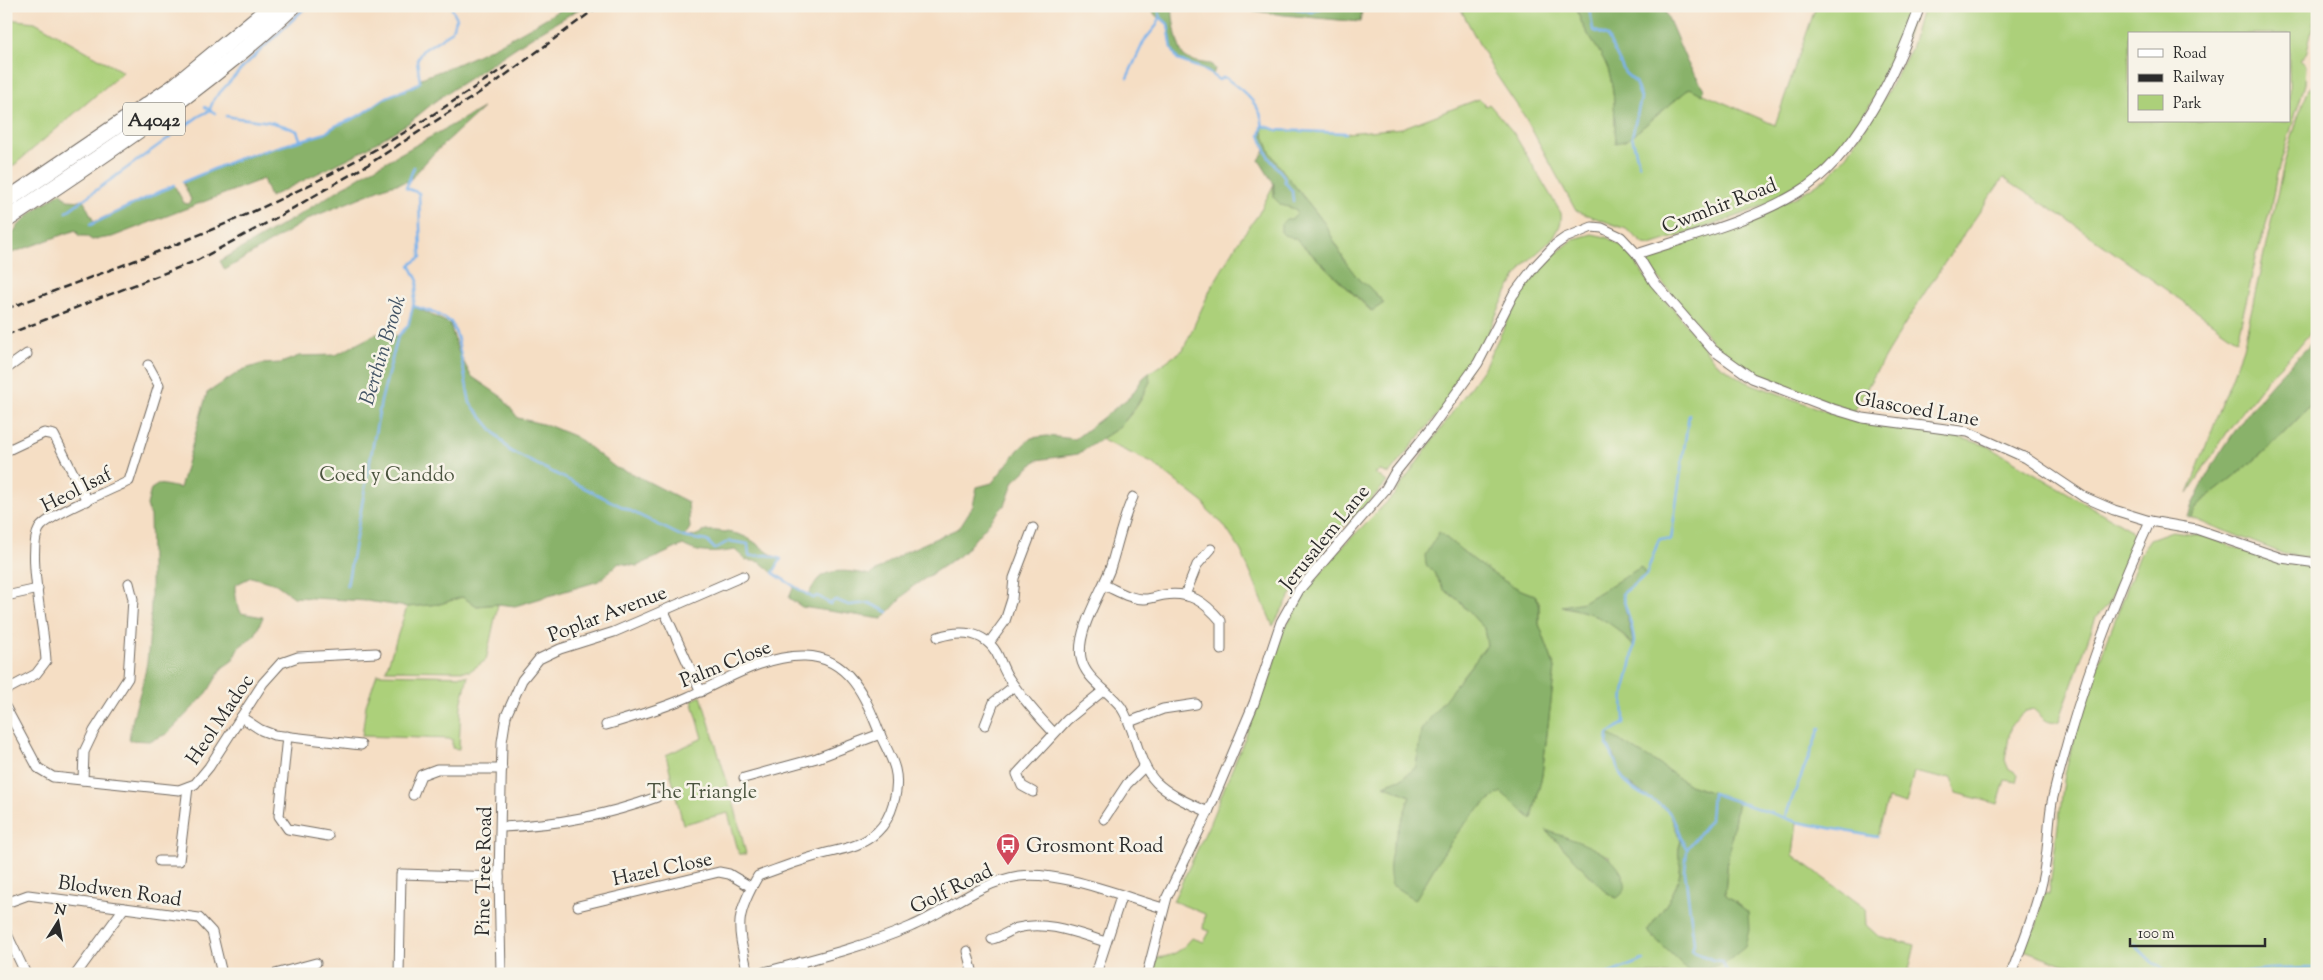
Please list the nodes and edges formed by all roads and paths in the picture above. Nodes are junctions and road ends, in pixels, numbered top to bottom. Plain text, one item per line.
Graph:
1 (272, 6) edge
2 (293, 6) edge
3 (1920, 6) edge
4 (6, 202) edge
5 (24, 208) junction
6 (6, 220) edge
7 (6, 229) edge
8 (1637, 254) junction
9 (27, 354) dead end
10 (148, 365) dead end
11 (6, 369) edge
12 (6, 451) edge
13 (1133, 497) dead end
14 (87, 501) junction
15 (2150, 521) junction
16 (1033, 528) dead end
17 (1211, 549) dead end
18 (2317, 563) edge
19 (743, 576) dead end
20 (129, 583) dead end
21 (1104, 585) junction
22 (38, 590) junction
23 (1185, 595) junction
24 (6, 596) edge
25 (664, 611) junction
26 (938, 637) dead end
27 (989, 644) junction
28 (1221, 650) dead end
29 (376, 653) dead end
30 (1014, 686) junction
31 (6, 690) edge
32 (1104, 690) junction
33 (701, 692) junction
34 (1196, 704) dead end
35 (6, 708) edge
36 (241, 717) junction
37 (1130, 722) junction
38 (606, 725) dead end
39 (985, 725) dead end
40 (1054, 733) junction
41 (880, 734) junction
42 (287, 736) junction
43 (361, 745) dead end
44 (1144, 767) junction
45 (502, 769) junction
46 (744, 778) dead end
47 (83, 780) junction
48 (188, 787) junction
49 (1033, 792) dead end
50 (413, 795) dead end
51 (657, 797) dead end
52 (1208, 812) junction
53 (1104, 819) dead end
54 (501, 827) junction
55 (328, 836) dead end
56 (159, 861) dead end
57 (499, 877) junction
58 (751, 887) junction
59 (1121, 897) junction
60 (6, 903) edge
61 (578, 906) dead end
62 (124, 908) junction
63 (1163, 908) junction
64 (6, 932) edge
65 (992, 939) dead end
66 (1106, 942) junction
67 (967, 951) dead end
68 (800, 962) junction
69 (316, 963) dead end
70 (26, 974) edge
71 (76, 974) edge
72 (222, 974) edge
73 (275, 974) edge
74 (400, 974) edge
75 (500, 974) edge
76 (748, 974) edge
77 (757, 974) edge
78 (803, 974) edge
79 (973, 974) edge
80 (1096, 974) edge
81 (1147, 974) edge
82 (2011, 974) edge

1 - 4 highway, A4042
2 - 5 highway, A4042
3 - 8 street, Cwmhir Road
5 - 6 highway, A4042
5 - 7 street
8 - 15 street, Glascoed Lane
8 - 52 street, Jerusalem Lane
9 - 11 street
10 - 14 street, Heol Isaf
12 - 14 street
13 - 21 street
14 - 22 street, Heol Isaf
15 - 18 street, Glascoed Lane
15 - 82 street
16 - 27 street
17 - 23 street
19 - 25 street, Poplar Avenue
20 - 47 street
21 - 23 street
21 - 32 street
22 - 24 street
22 - 31 street, Heol Isaf
23 - 28 street
25 - 33 street
25 - 45 street, Poplar Avenue
26 - 27 street
27 - 30 street
29 - 36 street, Heol Madoc
30 - 39 street
30 - 40 street
32 - 37 street
32 - 40 street
33 - 38 street, Palm Close
33 - 41 street, Palm Close
34 - 37 street
35 - 47 street, Heol Madoc
36 - 42 street
36 - 48 street, Heol Madoc
37 - 44 street
40 - 49 street
41 - 46 street
41 - 58 street, Palm Close
42 - 43 street
42 - 55 street
44 - 52 street
44 - 53 street
45 - 50 street
45 - 54 street, Pine Tree Road
47 - 48 street, Heol Madoc
48 - 56 street
51 - 54 street
52 - 63 street, Jerusalem Lane
54 - 57 street, Pine Tree Road
57 - 74 street
57 - 75 street, Pine Tree Road
58 - 61 street, Hazel Close
58 - 76 street
59 - 63 street, Golf Road
59 - 66 street
59 - 68 street, Golf Road
60 - 62 street, Blodwen Road
62 - 71 street
62 - 72 street, Blodwen Road
63 - 81 street, Jerusalem Lane
64 - 70 street
65 - 66 street
66 - 80 street
67 - 79 street
68 - 77 street, Golf Road
68 - 78 street
69 - 73 street

